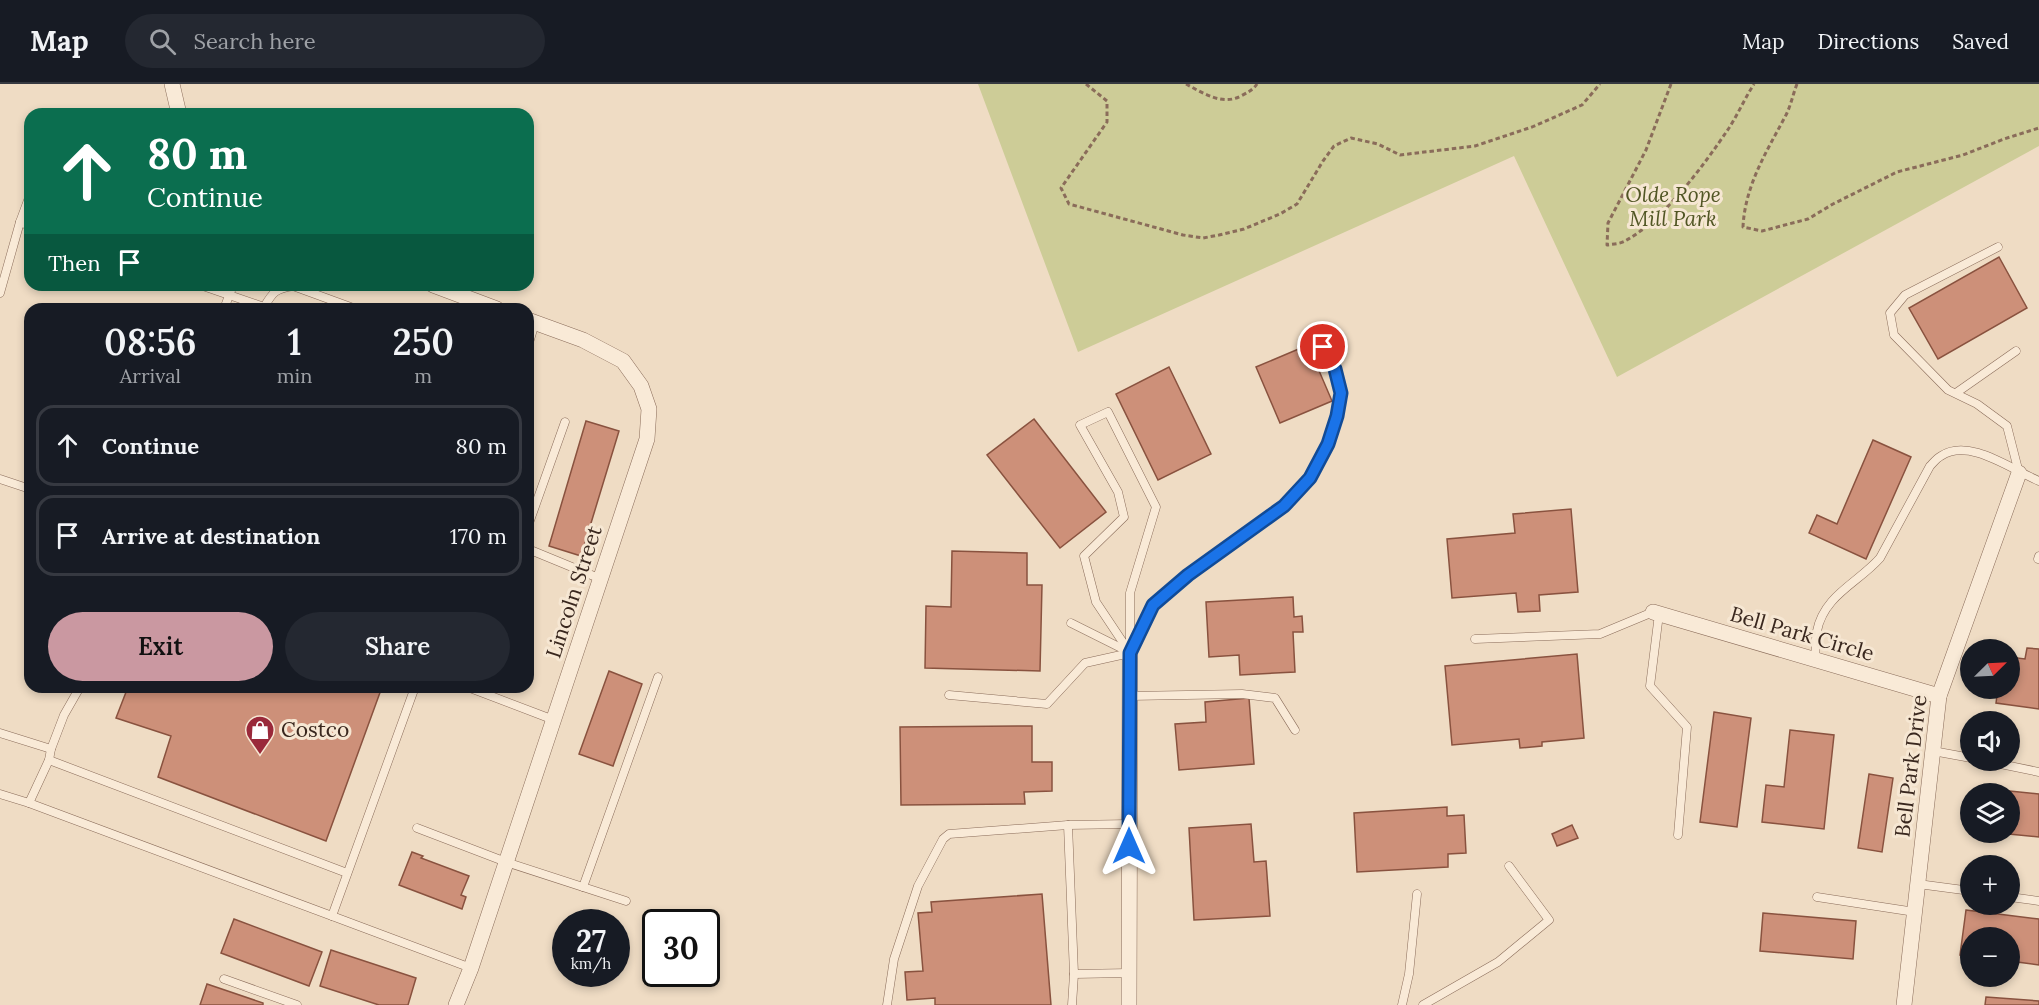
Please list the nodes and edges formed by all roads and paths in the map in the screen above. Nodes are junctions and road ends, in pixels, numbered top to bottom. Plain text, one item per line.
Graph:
1 (172, 84) edge
2 (1086, 84) edge
3 (1186, 84) edge
4 (1257, 84) edge
5 (1600, 84) edge
6 (1671, 84) edge
7 (1754, 84) edge
8 (1797, 84) edge
9 (178, 108) edge
10 (2039, 128) edge
11 (24, 212) edge
12 (20, 222) junction
13 (24, 224) edge
14 (1998, 247) dead end
15 (218, 291) edge
16 (231, 291) edge
17 (275, 291) edge
18 (307, 291) edge
19 (449, 291) edge
20 (0, 293) edge
21 (230, 295) junction
22 (227, 303) edge
23 (251, 303) edge
24 (267, 303) edge
25 (340, 303) edge
26 (481, 303) edge
27 (534, 323) edge
28 (1309, 333) dead end
29 (2016, 351) dead end
30 (1956, 393) junction
31 (564, 422) dead end
32 (2019, 473) junction
33 (0, 479) edge
34 (2039, 481) edge
35 (24, 487) edge
36 (534, 509) edge
37 (534, 551) edge
38 (601, 579) junction
39 (1656, 613) junction
40 (1071, 623) dead end
41 (1475, 639) dead end
42 (1130, 653) junction
43 (1815, 660) junction
44 (658, 676) dead end
45 (77, 693) edge
46 (413, 693) edge
47 (483, 693) edge
48 (949, 695) dead end
49 (1130, 696) junction
50 (1939, 696) junction
51 (554, 720) junction
52 (1295, 730) dead end
53 (0, 733) edge
54 (51, 749) junction
55 (1933, 751) junction
56 (1960, 756) edge
57 (49, 760) junction
58 (2020, 768) edge
59 (2039, 772) edge
60 (0, 794) edge
61 (29, 804) junction
62 (1129, 824) junction
63 (1068, 825) junction
64 (417, 828) dead end
65 (1678, 835) dead end
66 (506, 862) junction
67 (1509, 866) dead end
68 (347, 873) junction
69 (1918, 884) junction
70 (583, 887) junction
71 (1960, 890) edge
72 (1418, 894) dead end
73 (1817, 897) dead end
74 (2020, 898) edge
75 (2039, 901) edge
76 (626, 902) dead end
77 (1915, 912) junction
78 (332, 916) junction
79 (471, 968) junction
80 (1129, 973) junction
81 (1074, 974) junction
82 (224, 979) dead end
83 (285, 1003) edge
84 (297, 1005) edge
85 (456, 1005) edge
86 (887, 1005) edge
87 (1072, 1005) edge
88 (1129, 1005) edge
89 (1402, 1005) edge
90 (1423, 1005) edge
91 (1904, 1005) edge

1 - 9 street
2 - 5 path
3 - 4 path
6 - 7 path
8 - 10 path
11 - 12 lane
12 - 13 lane
12 - 20 lane
14 - 30 lane
15 - 21 lane
16 - 21 lane
17 - 24 lane
18 - 25 lane
19 - 26 street
21 - 22 lane
21 - 23 lane
27 - 38 street, Lincoln Street
28 - 42 lane
29 - 30 lane
30 - 32 lane
31 - 36 lane
32 - 34 lane
32 - 43 lane
32 - 50 street, Bell Park Drive
33 - 35 lane
37 - 38 lane
38 - 51 street, Lincoln Street
39 - 41 lane
39 - 43 street, Bell Park Circle
39 - 65 lane
40 - 42 lane
42 - 42 lane
42 - 48 lane
42 - 49 street
43 - 50 street, Bell Park Circle
44 - 70 lane
45 - 54 lane
46 - 68 lane
47 - 51 lane
49 - 52 lane
49 - 62 street
50 - 55 street, Bell Park Drive
51 - 66 street, Lincoln Street
53 - 54 lane
54 - 57 lane
55 - 56 lane
55 - 69 street, Bell Park Drive
57 - 61 lane
57 - 68 lane
58 - 59 lane
60 - 61 lane
61 - 78 lane
62 - 63 lane
62 - 80 street
63 - 81 lane
63 - 86 lane
64 - 66 lane
66 - 70 lane
66 - 79 street, Lincoln Street
67 - 90 lane
68 - 78 lane
69 - 71 lane
69 - 77 street, Bell Park Drive
70 - 76 lane
72 - 89 lane
73 - 77 lane
74 - 75 lane
77 - 91 street, Bell Park Drive
78 - 79 lane
79 - 85 street, Lincoln Street
80 - 81 lane
80 - 88 street
81 - 87 lane
82 - 83 lane
83 - 84 lane

